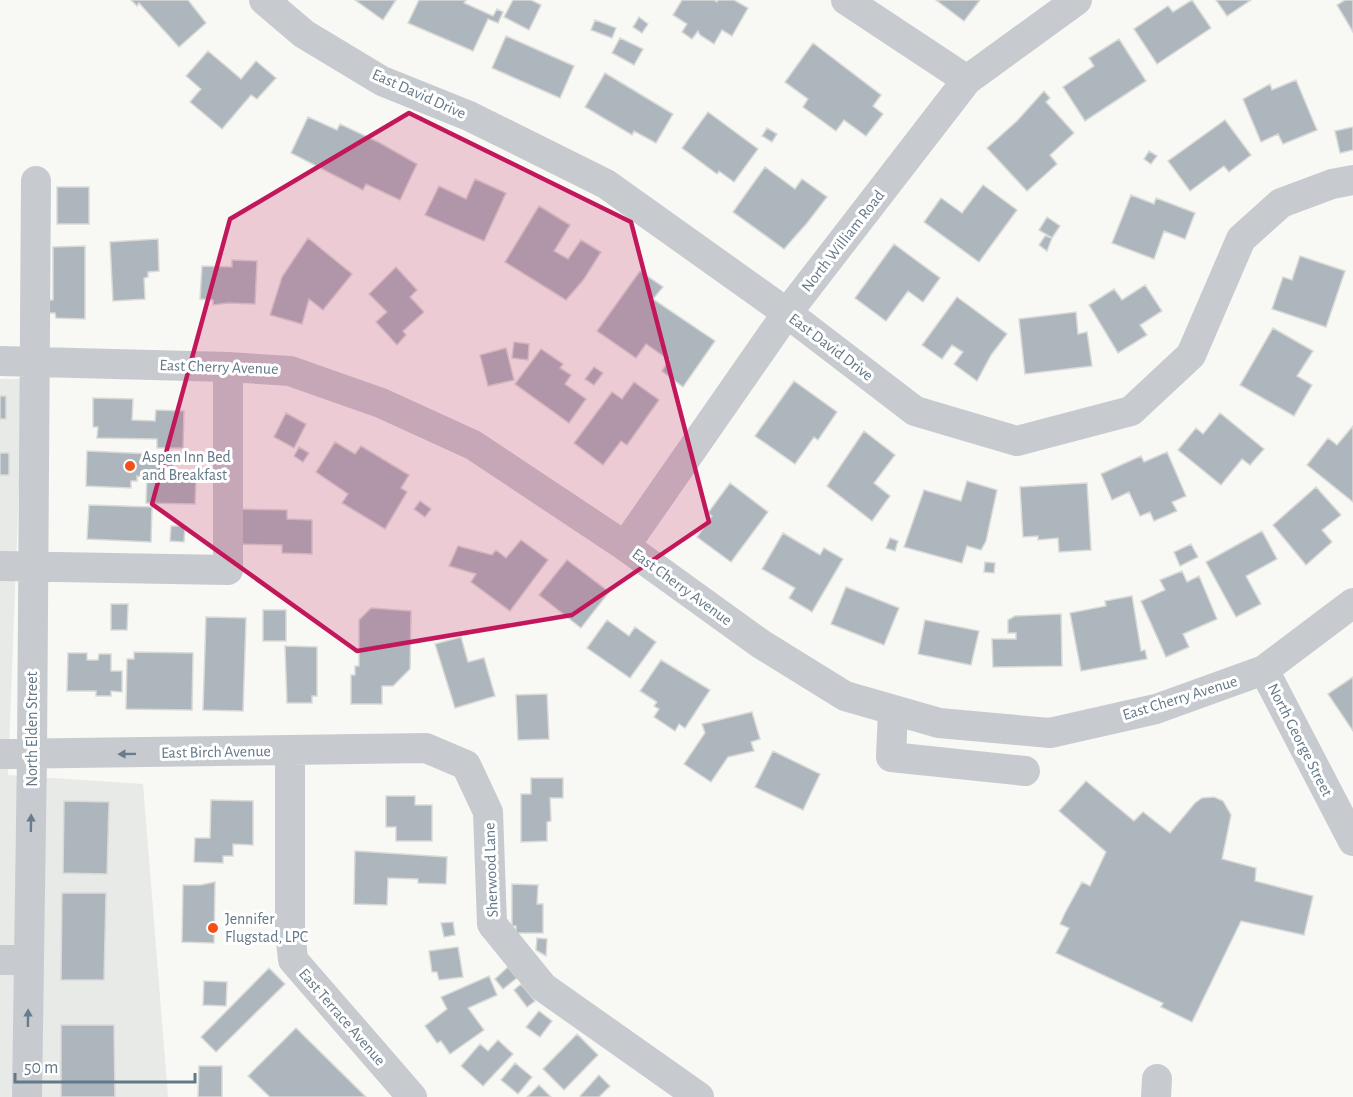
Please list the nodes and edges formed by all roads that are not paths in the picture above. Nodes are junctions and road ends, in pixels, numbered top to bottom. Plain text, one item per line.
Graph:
1 (264, 0) edge
2 (846, 0) edge
3 (1077, 0) edge
4 (967, 80) junction
5 (1353, 180) edge
6 (36, 181) dead end
7 (787, 313) junction
8 (0, 361) edge
9 (34, 361) junction
10 (228, 367) junction
11 (625, 546) junction
12 (0, 566) edge
13 (33, 567) junction
14 (1353, 603) edge
15 (1264, 670) junction
16 (893, 710) junction
17 (290, 751) junction
18 (0, 754) edge
19 (32, 755) junction
20 (1025, 771) dead end
21 (1353, 841) edge
22 (291, 929) joint
23 (14, 960) edge
24 (27, 1097) edge
25 (412, 1097) edge
26 (699, 1097) edge

1 - 7 street, East David Drive
2 - 4 street
3 - 4 street, North William Road
4 - 7 street, North William Road
5 - 7 street, East David Drive
6 - 9 street, North Elden Street
7 - 11 street, North William Road
8 - 9 street, East Cherry Avenue
9 - 10 street, East Cherry Avenue
9 - 13 street, North Elden Street
10 - 11 street, East Cherry Avenue
10 - 13 street
11 - 16 street, East Cherry Avenue
12 - 13 street
13 - 19 street, North Elden Street
14 - 15 street, East Cherry Avenue
15 - 16 street, East Cherry Avenue
15 - 21 street, North George Street
16 - 20 street
17 -> 19 street, East Birch Avenue
17 - 22 street, East Birch Avenue
17 - 26 street, Sherwood Lane
18 - 19 street, East Birch Avenue
23 -> 19 street, North Elden Street
22 - 25 street, East Terrace Avenue
24 -> 23 street, North Elden Street

